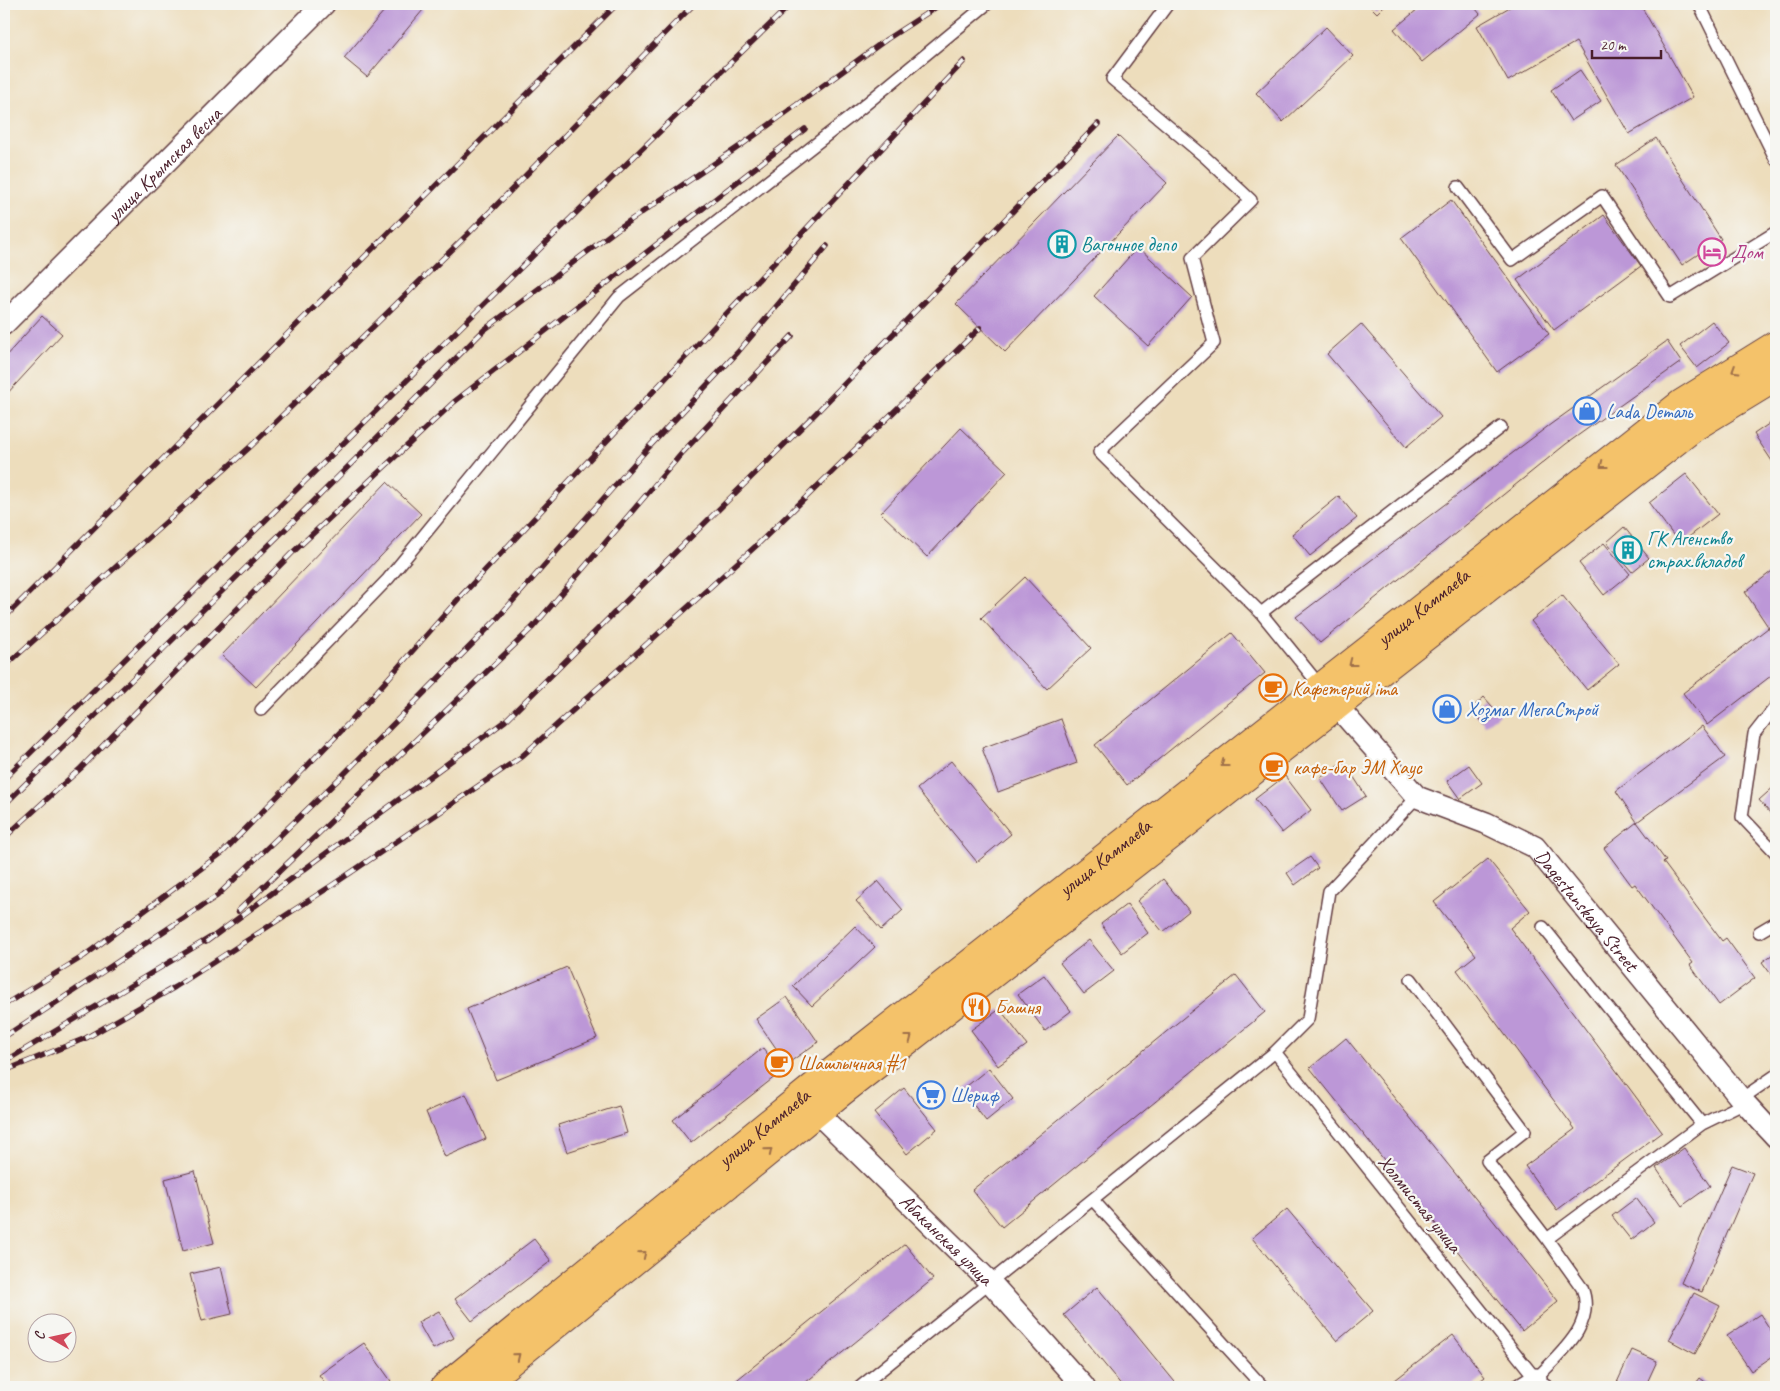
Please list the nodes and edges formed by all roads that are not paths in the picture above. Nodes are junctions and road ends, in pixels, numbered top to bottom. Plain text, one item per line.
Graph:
1 (324, 4) edge
2 (987, 4) edge
3 (1168, 4) edge
4 (1699, 4) edge
5 (1776, 160) edge
6 (1458, 187) dead end
7 (1776, 232) edge
8 (4, 324) edge
9 (1776, 345) edge
10 (1776, 378) edge
11 (1501, 427) dead end
12 (1261, 613) junction
13 (1328, 697) junction
14 (1776, 706) edge
15 (261, 710) dead end
16 (1417, 797) junction
17 (1776, 853) edge
18 (1776, 922) edge
19 (1543, 927) dead end
20 (1759, 932) dead end
21 (1411, 980) dead end
22 (1275, 1052) junction
23 (1776, 1075) edge
24 (1743, 1101) junction
25 (809, 1106) junction
26 (1702, 1124) junction
27 (1776, 1137) edge
28 (1093, 1200) junction
29 (1547, 1239) junction
30 (991, 1283) junction
31 (1535, 1384) edge
32 (445, 1387) edge
33 (479, 1387) edge
34 (860, 1387) edge
35 (1084, 1387) edge
36 (1263, 1387) edge

1 - 8 street, улица Крымская весна
2 - 15 lane
3 - 12 lane
4 - 5 lane
6 - 7 lane
9 -> 13 main road, улица Каммаева
10 - 13 main road, улица Каммаева
11 - 12 lane
12 - 13 lane
13 - 16 street, Dagestanskaya Street
13 - 25 main road, улица Каммаева
14 - 17 lane
16 - 22 lane
16 - 24 street, Dagestanskaya Street
18 - 20 lane
19 - 26 lane
21 - 29 lane
22 - 28 lane
22 - 31 lane, Холмистая улица
23 - 24 lane
24 - 26 lane
24 - 27 street, Dagestanskaya Street
25 - 30 street, Абаканская улица
25 - 32 main road, улица Каммаева
33 -> 25 main road, улица Каммаева
26 - 29 lane
28 - 30 lane
28 - 36 lane
29 - 31 lane
30 - 34 lane
30 - 35 street, Абаканская улица

